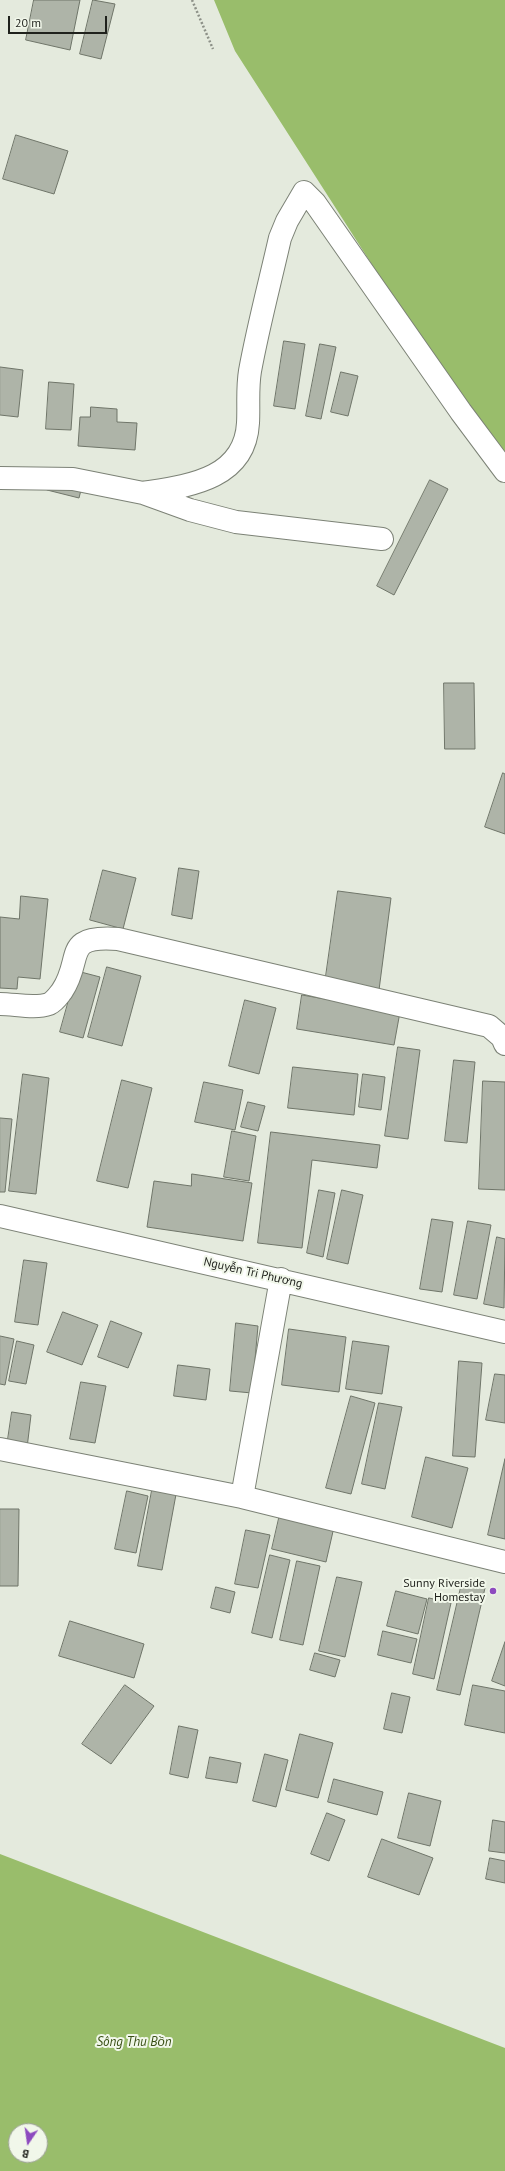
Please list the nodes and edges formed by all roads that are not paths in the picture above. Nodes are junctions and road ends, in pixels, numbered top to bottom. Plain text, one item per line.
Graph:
1 (505, 471) edge
2 (0, 478) edge
3 (143, 493) junction
4 (382, 539) dead end
5 (0, 1004) edge
6 (505, 1044) edge
7 (0, 1216) edge
8 (281, 1279) junction
9 (505, 1332) edge
10 (0, 1449) edge
11 (242, 1497) junction
12 (505, 1562) edge

1 - 3 street
2 - 3 street
3 - 4 street
5 - 6 street
7 - 8 street, Nguyễn Tri Phương
8 - 9 street, Nguyễn Tri Phương
8 - 11 street
10 - 11 street
11 - 12 street

